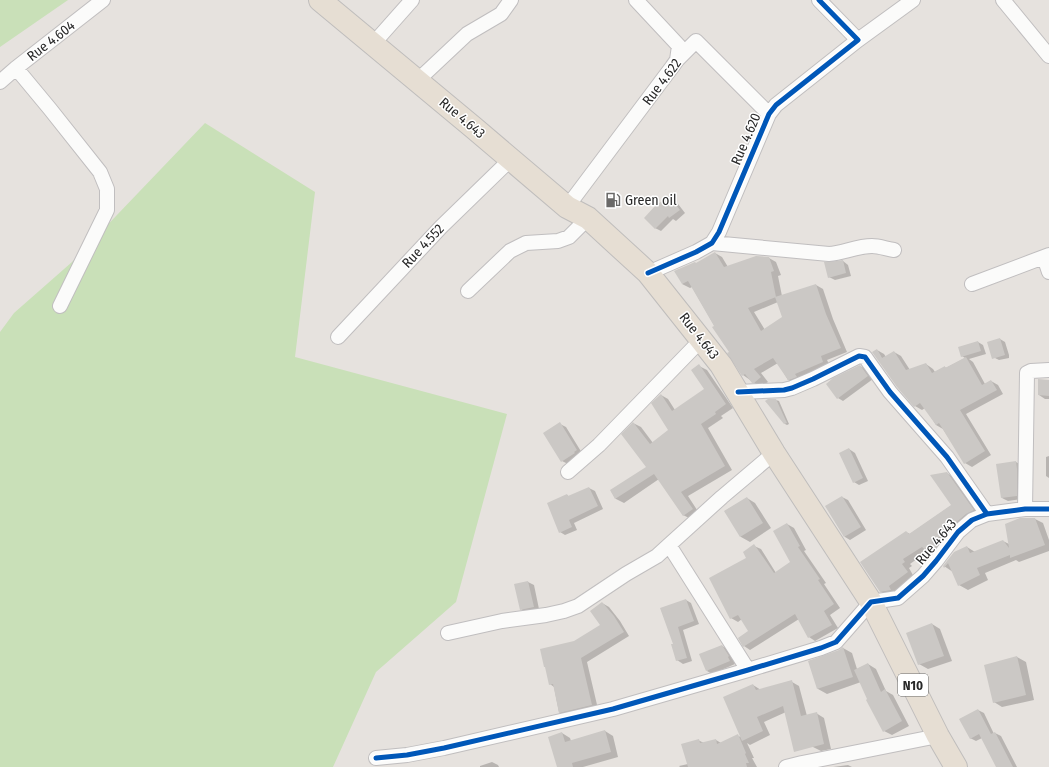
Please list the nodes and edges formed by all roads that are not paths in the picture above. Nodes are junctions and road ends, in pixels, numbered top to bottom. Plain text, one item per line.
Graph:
1 (103, 0) edge
2 (320, 0) edge
3 (412, 0) edge
4 (511, 0) edge
5 (636, 0) edge
6 (819, 0) edge
7 (913, 0) edge
8 (1003, 0) edge
9 (858, 40) junction
10 (373, 44) junction
11 (1049, 56) edge
12 (677, 60) junction
13 (16, 68) junction
14 (417, 81) junction
15 (0, 82) edge
16 (769, 114) junction
17 (510, 159) junction
18 (567, 207) junction
19 (588, 218) junction
20 (712, 243) junction
21 (894, 250) dead end
22 (1046, 256) edge
23 (1049, 272) edge
24 (648, 273) junction
25 (972, 284) dead end
26 (468, 291) dead end
27 (60, 306) dead end
28 (338, 336) dead end
29 (702, 339) junction
30 (1049, 370) edge
31 (738, 392) junction
32 (774, 453) junction
33 (568, 472) dead end
34 (1025, 509) junction
35 (1049, 509) edge
36 (987, 514) junction
37 (669, 545) junction
38 (871, 602) junction
39 (448, 633) dead end
40 (748, 670) junction
41 (938, 736) junction
42 (376, 758) dead end
43 (802, 765) edge
44 (786, 767) edge
45 (956, 767) edge

1 - 13 street, Rue 4.604
2 - 10 highway, Rue 4.643 / N10
3 - 10 street
4 - 14 street
5 - 12 street
6 - 9 street
7 - 9 street, Rue 4.620
8 - 11 street
9 - 16 street, Rue 4.620
10 - 14 highway, Rue 4.643 / N10
12 - 16 street, Rue 4.622
12 - 18 street, Rue 4.622
13 - 15 street, Rue 4.604
13 - 27 street
14 - 17 highway, Rue 4.643 / N10
16 - 20 street, Rue 4.620
17 - 18 highway, Rue 4.643 / N10
17 - 28 street, Rue 4.552
18 - 19 highway, Rue 4.643 / N10
19 - 24 highway, Rue 4.643 / N10
19 - 26 street
20 - 21 street
20 - 24 street
22 - 23 street
22 - 25 street
24 - 29 highway, Rue 4.643 / N10
29 - 31 highway, Rue 4.643 / N10
29 - 33 street
30 - 34 street
31 - 32 highway, Rue 4.643 / N10
31 - 36 street
32 - 37 street
32 - 38 highway, Rue 4.643 / N10
34 - 35 street, Rue 4.643
34 - 36 street, Rue 4.643
36 - 38 street, Rue 4.643
37 - 39 street
37 - 40 street
38 - 40 street
38 - 41 highway, N10
40 - 42 street
41 - 43 street
41 - 45 highway, N10
43 - 44 street

